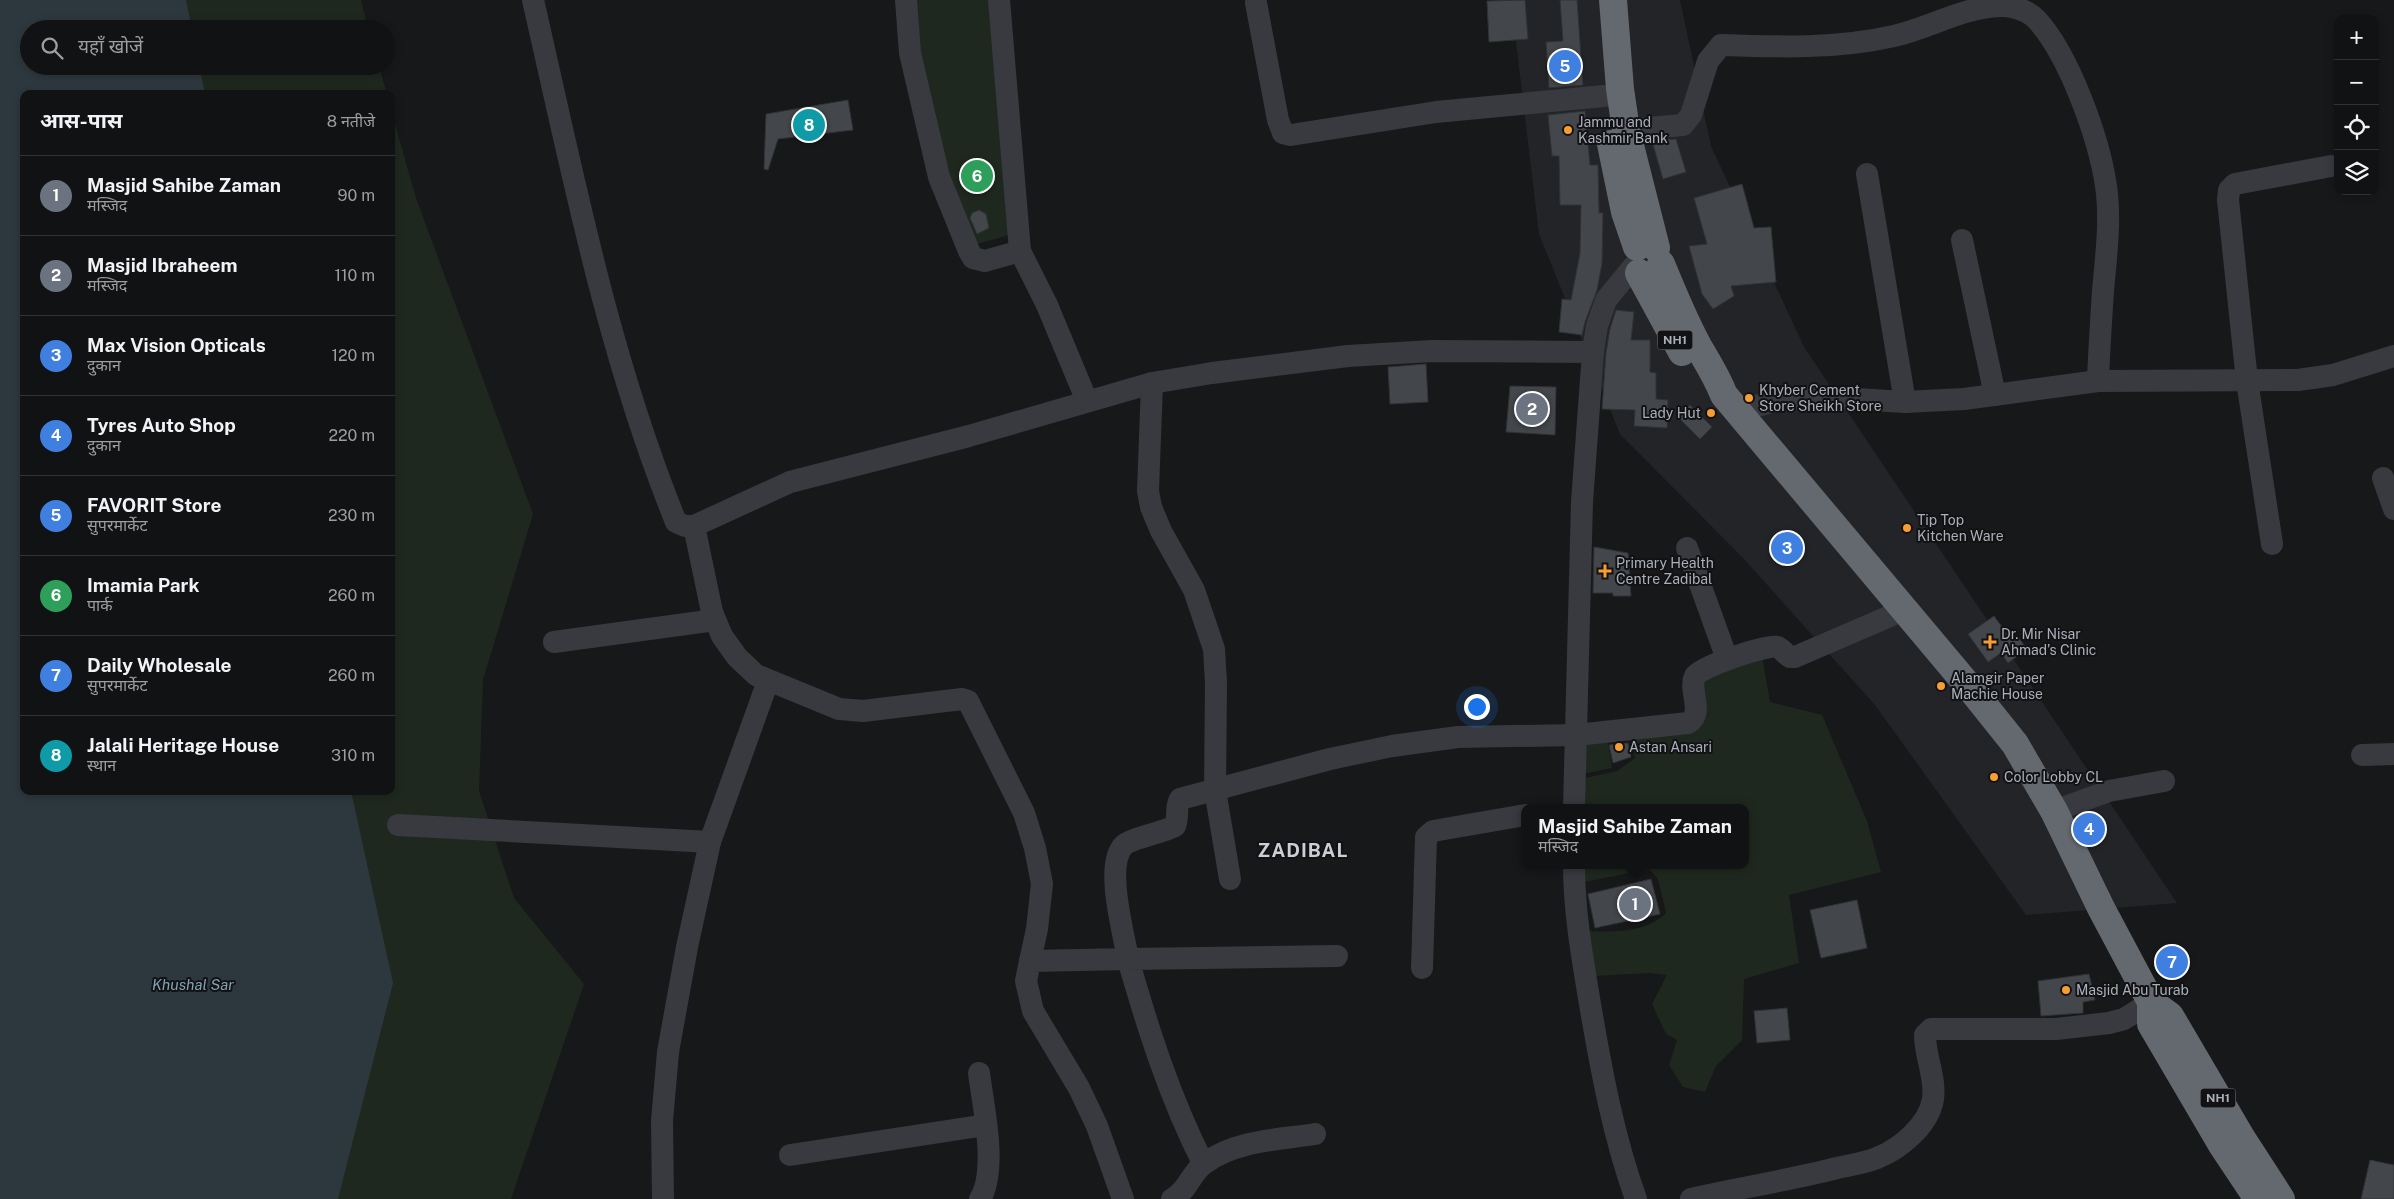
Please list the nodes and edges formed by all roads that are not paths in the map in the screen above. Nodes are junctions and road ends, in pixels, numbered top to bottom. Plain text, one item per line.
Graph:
1 (533, 0) edge
2 (906, 0) edge
3 (1000, 0) edge
4 (1596, 0) edge
5 (1613, 0) edge
6 (1256, 3) dead end
7 (1981, 4) edge
8 (1604, 96) junction
9 (1626, 130) junction
10 (2331, 166) dead end
11 (1867, 174) dead end
12 (1962, 240) dead end
13 (1020, 251) junction
14 (1645, 260) junction
15 (1593, 352) junction
16 (2394, 356) edge
17 (2098, 381) junction
18 (2248, 381) junction
19 (1152, 384) junction
20 (1995, 395) junction
21 (1087, 401) junction
22 (1905, 402) junction
23 (1730, 403) junction
24 (2383, 478) dead end
25 (2394, 509) edge
26 (694, 526) junction
27 (2272, 544) dead end
28 (1687, 548) dead end
29 (1904, 610) junction
30 (716, 620) junction
31 (554, 642) dead end
32 (1727, 659) junction
33 (768, 681) junction
34 (1576, 735) junction
35 (2394, 754) edge
36 (2362, 755) dead end
37 (2164, 781) dead end
38 (1214, 790) junction
39 (1574, 804) edge
40 (2054, 811) junction
41 (1521, 816) edge
42 (398, 825) dead end
43 (710, 842) junction
44 (1574, 869) edge
45 (1230, 879) dead end
46 (1337, 956) dead end
47 (1128, 959) junction
48 (1030, 961) junction
49 (1422, 968) dead end
50 (2151, 1002) junction
51 (979, 1073) dead end
52 (986, 1125) junction
53 (1315, 1134) dead end
54 (790, 1155) dead end
55 (1203, 1164) junction
56 (1178, 1198) edge
57 (663, 1199) edge
58 (980, 1199) edge
59 (1123, 1199) edge
60 (1636, 1199) edge
61 (1691, 1199) edge
62 (2258, 1199) edge
63 (2281, 1199) edge

1 - 26 street
2 - 13 street
3 - 13 street
4 - 8 highway, NH1
5 - 9 highway, NH1
6 - 8 street
7 - 9 street
7 - 17 street
8 - 14 highway, NH1
9 - 14 highway, NH1
10 - 18 street
11 - 22 street
12 - 20 street
13 - 21 street
14 - 15 street
14 - 23 highway, NH1
15 - 19 street
15 - 34 street
16 - 18 street
17 - 18 street
17 - 20 street
18 - 27 street
19 - 21 street
19 - 38 street
20 - 22 street
21 - 26 street
22 - 23 street
23 - 29 highway, NH1
24 - 25 street
26 - 30 street
28 - 32 street
29 - 32 street
29 - 40 highway, NH1
30 - 31 street
30 - 33 street
32 - 34 street
33 - 43 street
33 - 48 street
34 - 38 street
34 - 39 street
35 - 36 street
37 - 40 street
38 - 45 street
38 - 47 street
40 - 50 highway, NH1
41 - 49 street
42 - 43 street
43 - 57 street
44 - 60 street
46 - 47 street
47 - 48 street
47 - 55 street
48 - 59 street
50 - 61 street
50 - 62 highway, NH1
50 - 63 highway, NH1
51 - 52 street
52 - 54 street
52 - 58 street
53 - 55 street
55 - 56 street

